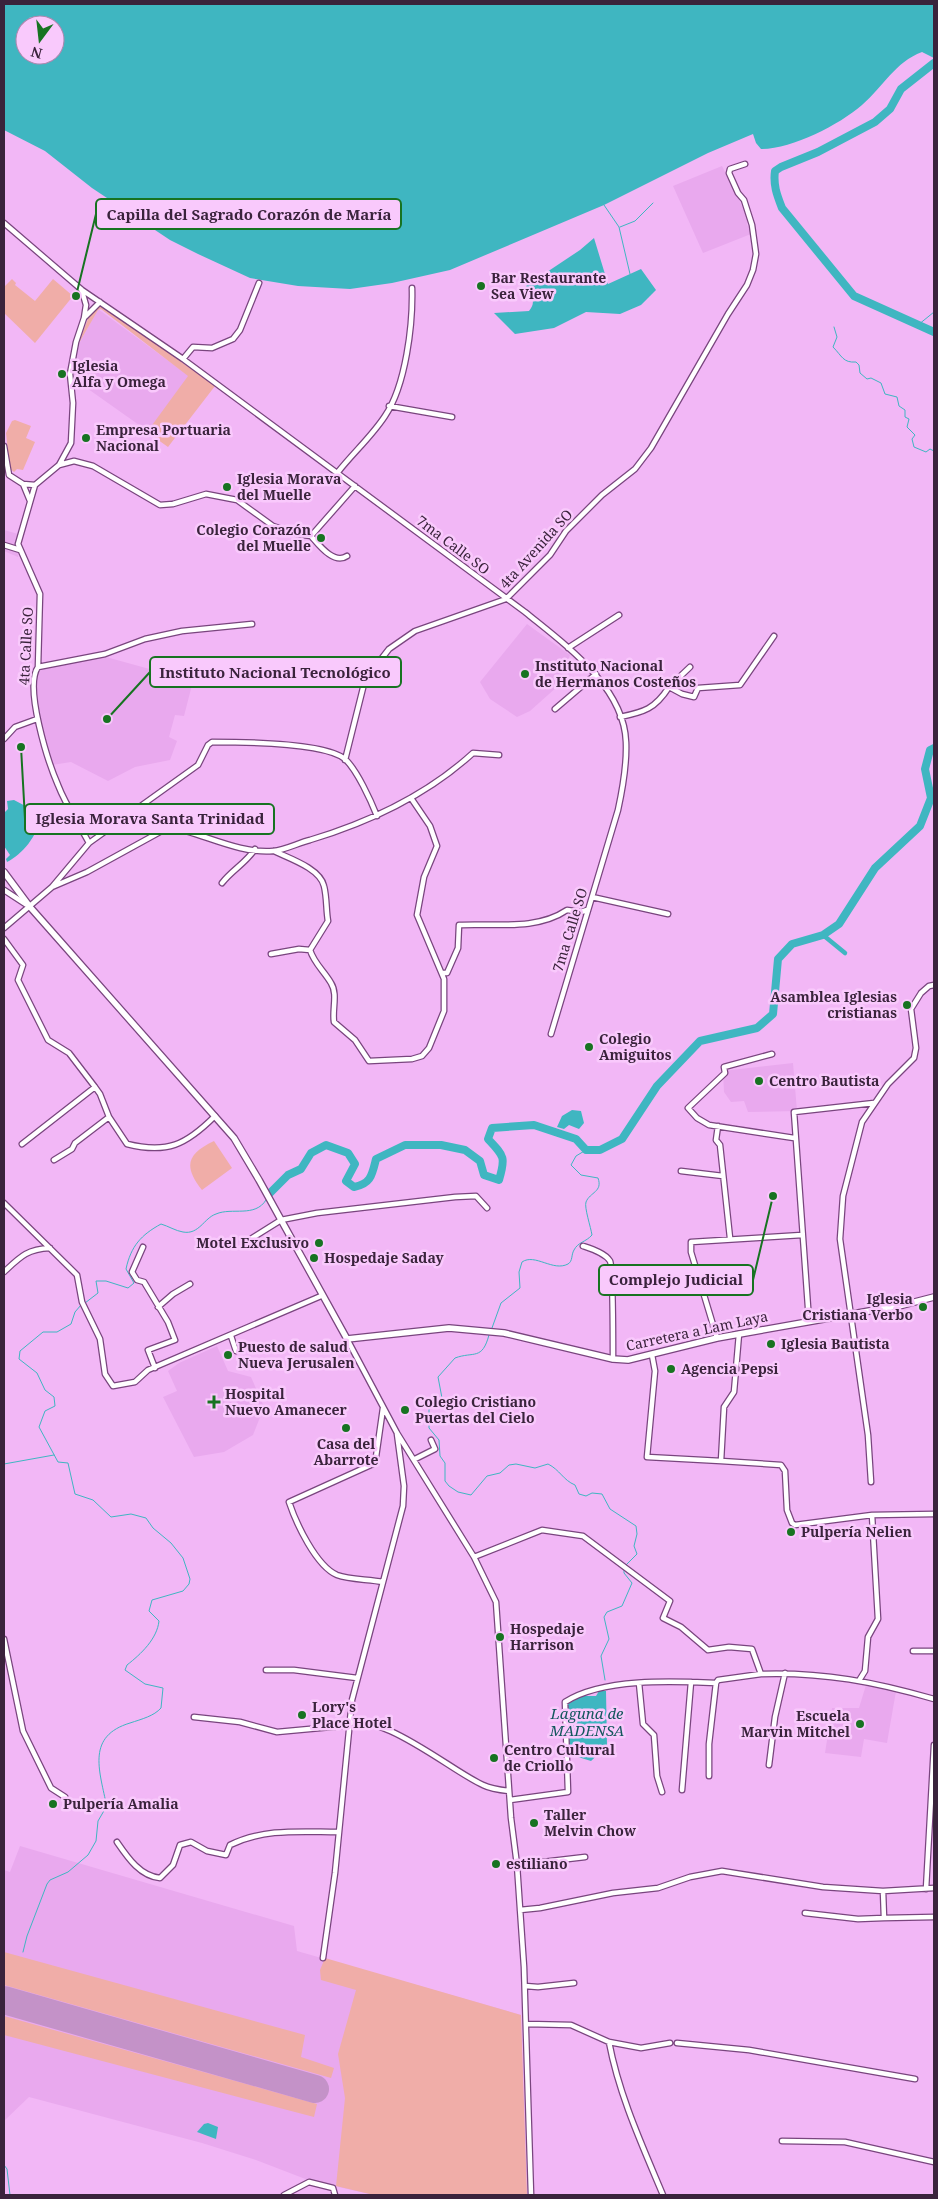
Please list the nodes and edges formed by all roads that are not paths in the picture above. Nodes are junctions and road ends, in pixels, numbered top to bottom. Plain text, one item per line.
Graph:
1 (745, 164) dead end
2 (4, 223) edge
3 (259, 283) dead end
4 (412, 288) dead end
5 (82, 290) junction
6 (100, 302) junction
7 (84, 318) junction
8 (183, 359) junction
9 (389, 406) junction
10 (452, 417) dead end
11 (4, 446) edge
12 (67, 452) junction
13 (74, 461) junction
14 (59, 465) junction
15 (338, 472) junction
16 (23, 484) junction
17 (35, 485) junction
18 (355, 486) junction
19 (30, 500) junction
20 (311, 536) junction
21 (4, 545) edge
22 (20, 550) junction
23 (347, 556) dead end
24 (506, 599) junction
25 (619, 615) dead end
26 (252, 624) dead end
27 (774, 636) dead end
28 (568, 648) junction
29 (38, 667) junction
30 (690, 667) dead end
31 (596, 674) junction
32 (669, 687) junction
33 (555, 709) dead end
34 (620, 716) junction
35 (37, 719) junction
36 (4, 739) edge
37 (499, 755) dead end
38 (345, 760) junction
39 (411, 798) junction
40 (378, 816) junction
41 (89, 843) junction
42 (255, 849) junction
43 (274, 851) junction
44 (4, 872) edge
45 (222, 884) dead end
46 (52, 887) junction
47 (4, 890) edge
48 (592, 897) junction
49 (30, 907) junction
50 (587, 910) junction
51 (668, 914) dead end
52 (4, 928) edge
53 (4, 939) edge
54 (310, 950) junction
55 (272, 954) dead end
56 (442, 973) junction
57 (934, 985) edge
58 (551, 1034) dead end
59 (772, 1054) dead end
60 (95, 1087) junction
61 (874, 1103) junction
62 (215, 1116) junction
63 (109, 1117) junction
64 (718, 1126) junction
65 (794, 1138) junction
66 (22, 1144) dead end
67 (54, 1160) dead end
68 (681, 1171) dead end
69 (723, 1176) junction
70 (4, 1203) edge
71 (487, 1208) dead end
72 (282, 1223) junction
73 (802, 1235) junction
74 (730, 1238) junction
75 (249, 1240) dead end
76 (583, 1246) dead end
77 (143, 1247) dead end
78 (50, 1248) junction
79 (4, 1272) edge
80 (190, 1284) dead end
81 (321, 1296) junction
82 (934, 1297) edge
83 (158, 1307) junction
84 (851, 1315) junction
85 (808, 1321) junction
86 (739, 1334) junction
87 (231, 1336) junction
88 (717, 1338) junction
89 (347, 1339) junction
90 (236, 1351) dead end
91 (652, 1355) junction
92 (613, 1358) junction
93 (155, 1368) junction
94 (383, 1408) junction
95 (396, 1432) junction
96 (431, 1440) dead end
97 (415, 1459) junction
98 (721, 1461) junction
99 (871, 1482) dead end
100 (934, 1514) edge
101 (872, 1516) junction
102 (474, 1557) junction
103 (383, 1582) junction
104 (4, 1639) edge
105 (913, 1651) dead end
106 (934, 1652) edge
107 (266, 1670) dead end
108 (785, 1673) junction
109 (761, 1674) junction
110 (357, 1678) junction
111 (860, 1680) junction
112 (691, 1682) junction
113 (640, 1683) junction
114 (716, 1683) junction
115 (934, 1699) edge
116 (194, 1717) dead end
117 (350, 1721) junction
118 (934, 1745) edge
119 (769, 1765) dead end
120 (709, 1776) dead end
121 (682, 1790) dead end
122 (509, 1791) junction
123 (662, 1792) dead end
124 (65, 1797) dead end
125 (510, 1800) junction
126 (338, 1832) junction
127 (117, 1842) dead end
128 (585, 1857) dead end
129 (517, 1865) junction
130 (934, 1888) edge
131 (926, 1889) junction
132 (883, 1891) junction
133 (520, 1910) junction
134 (805, 1913) dead end
135 (934, 1917) edge
136 (884, 1918) junction
137 (323, 1958) dead end
138 (574, 1982) dead end
139 (525, 1986) junction
140 (526, 2024) junction
141 (609, 2042) junction
142 (670, 2043) dead end
143 (677, 2043) dead end
144 (915, 2078) dead end
145 (782, 2141) dead end
146 (934, 2162) edge
147 (284, 2195) edge
148 (335, 2195) edge
149 (531, 2195) edge
150 (663, 2195) edge

1 - 24 street, 4ta Avenida SO
2 - 5 street, 7ma Calle SO
3 - 8 street
4 - 9 street
5 - 6 street, 7ma Calle SO
5 - 7 street
6 - 7 street
6 - 8 street, 7ma Calle SO
7 - 12 street
8 - 15 street, 7ma Calle SO
9 - 10 street
9 - 15 street
11 - 16 street
12 - 13 street
12 - 14 street
13 - 14 street
13 - 20 street
14 - 17 street
15 - 18 street, 7ma Calle SO
16 - 17 street
16 - 19 street
17 - 19 street
18 - 20 street
18 - 24 street, 7ma Calle SO
19 - 22 street
20 - 23 street
21 - 22 street
22 - 29 street, 4ta Calle SO
24 - 28 street, 7ma Calle SO
24 - 38 street, 4ta Avenida SO
25 - 28 street
26 - 29 street
27 - 32 street
28 - 31 street, 7ma Calle SO
29 - 35 street, 4ta Calle SO
30 - 32 street
31 - 33 street
31 - 34 street, 7ma Calle SO
32 - 34 street
34 - 48 street, 7ma Calle SO
35 - 36 street
35 - 41 street, 4ta Calle SO
37 - 39 street
38 - 40 street
38 - 41 street
39 - 40 street
39 - 56 street
40 - 43 street
41 - 46 street
42 - 43 street
42 - 45 street
42 - 46 street
43 - 54 street
44 - 49 main road
46 - 49 street
47 - 49 street
48 - 50 street, 7ma Calle SO
48 - 51 street
49 - 52 street
49 - 62 main road
50 - 56 street
50 - 58 street, 7ma Calle SO
53 - 60 street
54 - 55 street
54 - 56 street
57 - 61 street
59 - 64 street
60 - 63 street
60 - 66 street
61 - 65 street
61 - 84 street
62 - 63 street
62 - 72 main road
63 - 67 street
64 - 65 street
64 - 69 street
65 - 73 street
68 - 69 street
69 - 74 street
70 - 78 street
71 - 72 street
72 - 75 street
72 - 81 main road
73 - 74 street
73 - 85 street
74 - 88 street
76 - 92 street
77 - 83 street
78 - 79 street
78 - 93 street
80 - 83 street
81 - 87 street
81 - 89 main road
82 - 84 main road, Carretera a Lam Laya
83 - 93 street
84 - 85 main road, Carretera a Lam Laya
84 - 99 street
85 - 86 main road, Carretera a Lam Laya
86 - 88 main road, Carretera a Lam Laya
86 - 98 street
87 - 90 street
87 - 93 street
88 - 91 main road, Carretera a Lam Laya
89 - 92 main road, Carretera a Lam Laya
89 - 94 street
91 - 92 main road, Carretera a Lam Laya
91 - 98 street
94 - 95 street
94 - 103 street
95 - 97 street
95 - 103 street
96 - 97 street
97 - 102 street
98 - 101 street
100 - 101 street
101 - 111 street
102 - 109 street
102 - 122 street
103 - 110 street
104 - 124 street
105 - 106 street
107 - 110 street
108 - 109 street
108 - 111 street
108 - 119 street
109 - 114 street
110 - 117 street
111 - 115 street
112 - 113 street
112 - 114 street
112 - 121 street
113 - 123 street
113 - 125 street
114 - 120 street
116 - 117 street
117 - 122 street
117 - 126 street
118 - 131 street
122 - 125 street
125 - 129 street
126 - 127 street
126 - 137 street
128 - 129 street
129 - 133 street
130 - 131 street
131 - 132 street
132 - 133 street
132 - 136 street
133 - 139 street
134 - 136 street
135 - 136 street
138 - 139 street
139 - 140 street
140 - 141 street
140 - 149 street
141 - 142 street
141 - 150 street
143 - 144 street
145 - 146 street
147 - 148 street

